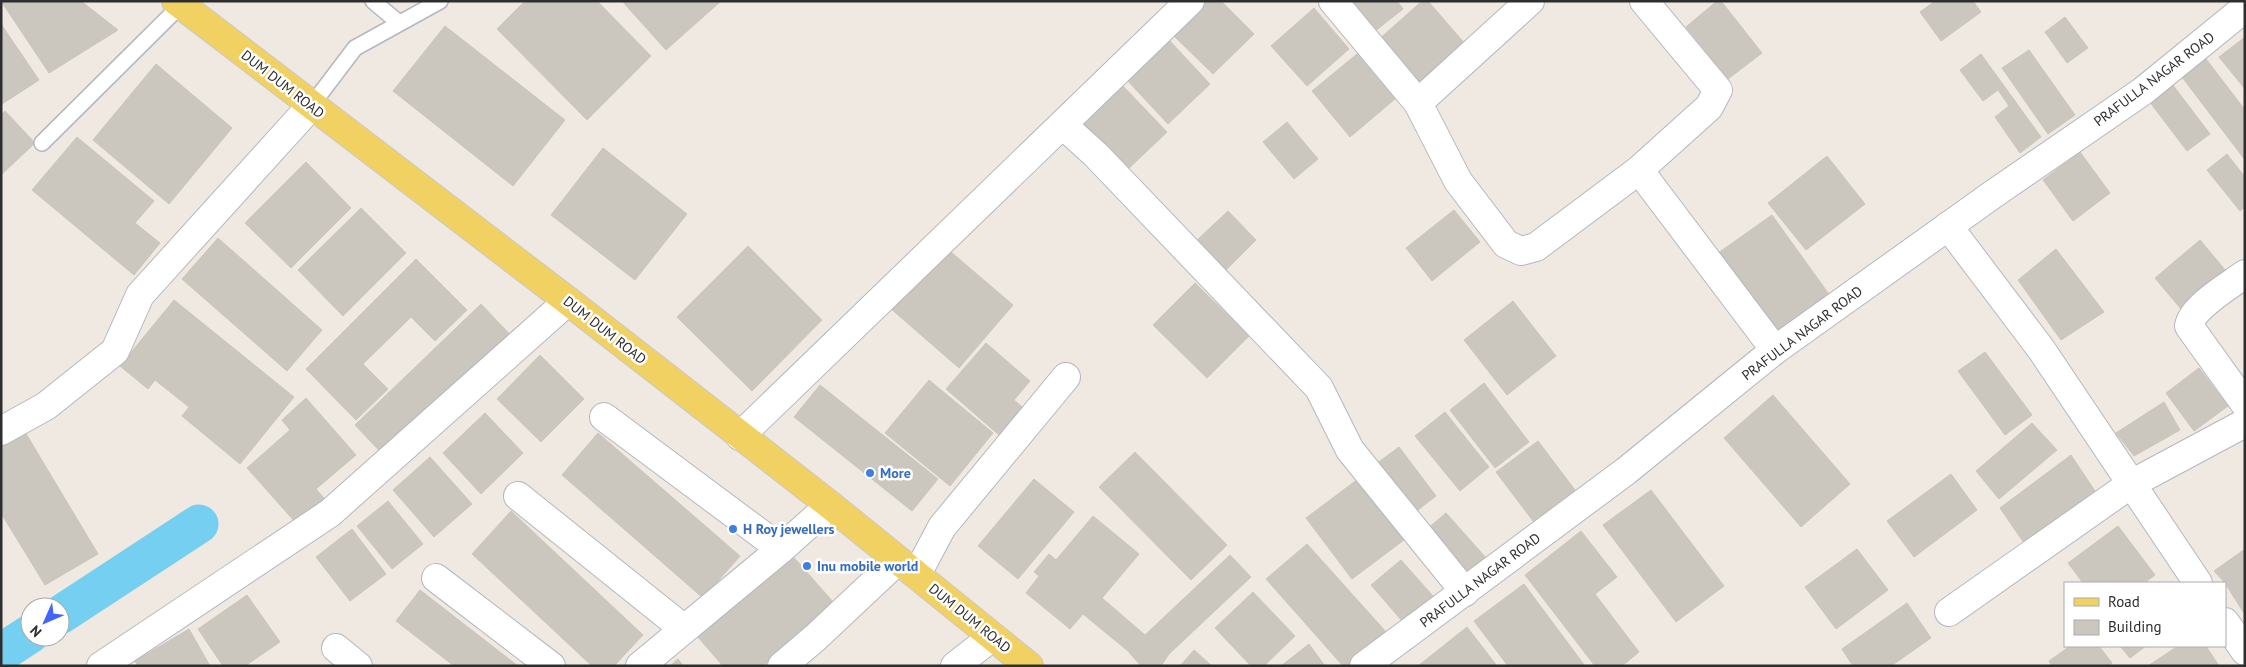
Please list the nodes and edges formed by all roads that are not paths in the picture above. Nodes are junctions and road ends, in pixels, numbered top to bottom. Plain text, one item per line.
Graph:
1 (373, 1) edge
2 (440, 1) edge
3 (1190, 1) edge
4 (1334, 1) edge
5 (1530, 1) edge
6 (1644, 1) edge
7 (179, 3) edge
8 (2245, 8) edge
9 (399, 24) junction
10 (1418, 103) junction
11 (312, 106) junction
12 (1064, 125) junction
13 (42, 142) dead end
14 (1638, 170) junction
15 (1948, 226) junction
16 (2245, 274) edge
17 (568, 301) junction
18 (1775, 350) junction
19 (1066, 377) dead end
20 (2245, 404) edge
21 (604, 417) dead end
22 (2245, 423) edge
23 (1, 431) edge
24 (740, 436) junction
25 (2131, 484) junction
26 (518, 496) dead end
27 (830, 505) junction
28 (781, 549) junction
29 (907, 568) junction
30 (436, 578) dead end
31 (2197, 582) edge
32 (1465, 592) junction
33 (1949, 612) dead end
34 (2226, 623) edge
35 (684, 629) junction
36 (992, 637) junction
37 (336, 648) dead end
38 (2245, 651) edge
39 (101, 666) edge
40 (358, 666) edge
41 (551, 666) edge
42 (640, 666) edge
43 (782, 666) edge
44 (955, 666) edge
45 (1028, 666) edge
46 (1364, 666) edge

1 - 9 lane
2 - 9 lane
3 - 12 street
4 - 10 street
5 - 10 street
6 - 14 street
7 - 11 main road, DUM DUM ROAD
7 - 13 lane
8 - 15 street, PRAFULLA NAGAR ROAD
9 - 11 lane
10 - 14 street
11 - 17 main road, DUM DUM ROAD
11 - 23 street
12 - 24 street
12 - 32 street
14 - 18 street
15 - 18 street, PRAFULLA NAGAR ROAD
15 - 25 street
16 - 20 street
17 - 24 main road, DUM DUM ROAD
17 - 39 street
18 - 32 street, PRAFULLA NAGAR ROAD
19 - 29 street
21 - 28 street
22 - 25 street
24 - 27 main road, DUM DUM ROAD
25 - 31 street
25 - 33 street
26 - 35 street
27 - 28 street
27 - 29 main road, DUM DUM ROAD
28 - 35 street
29 - 36 main road, DUM DUM ROAD
29 - 43 street
30 - 41 street
32 - 46 street, PRAFULLA NAGAR ROAD
34 - 38 street
35 - 42 street
36 - 44 street
36 - 45 main road, DUM DUM ROAD
37 - 40 street

